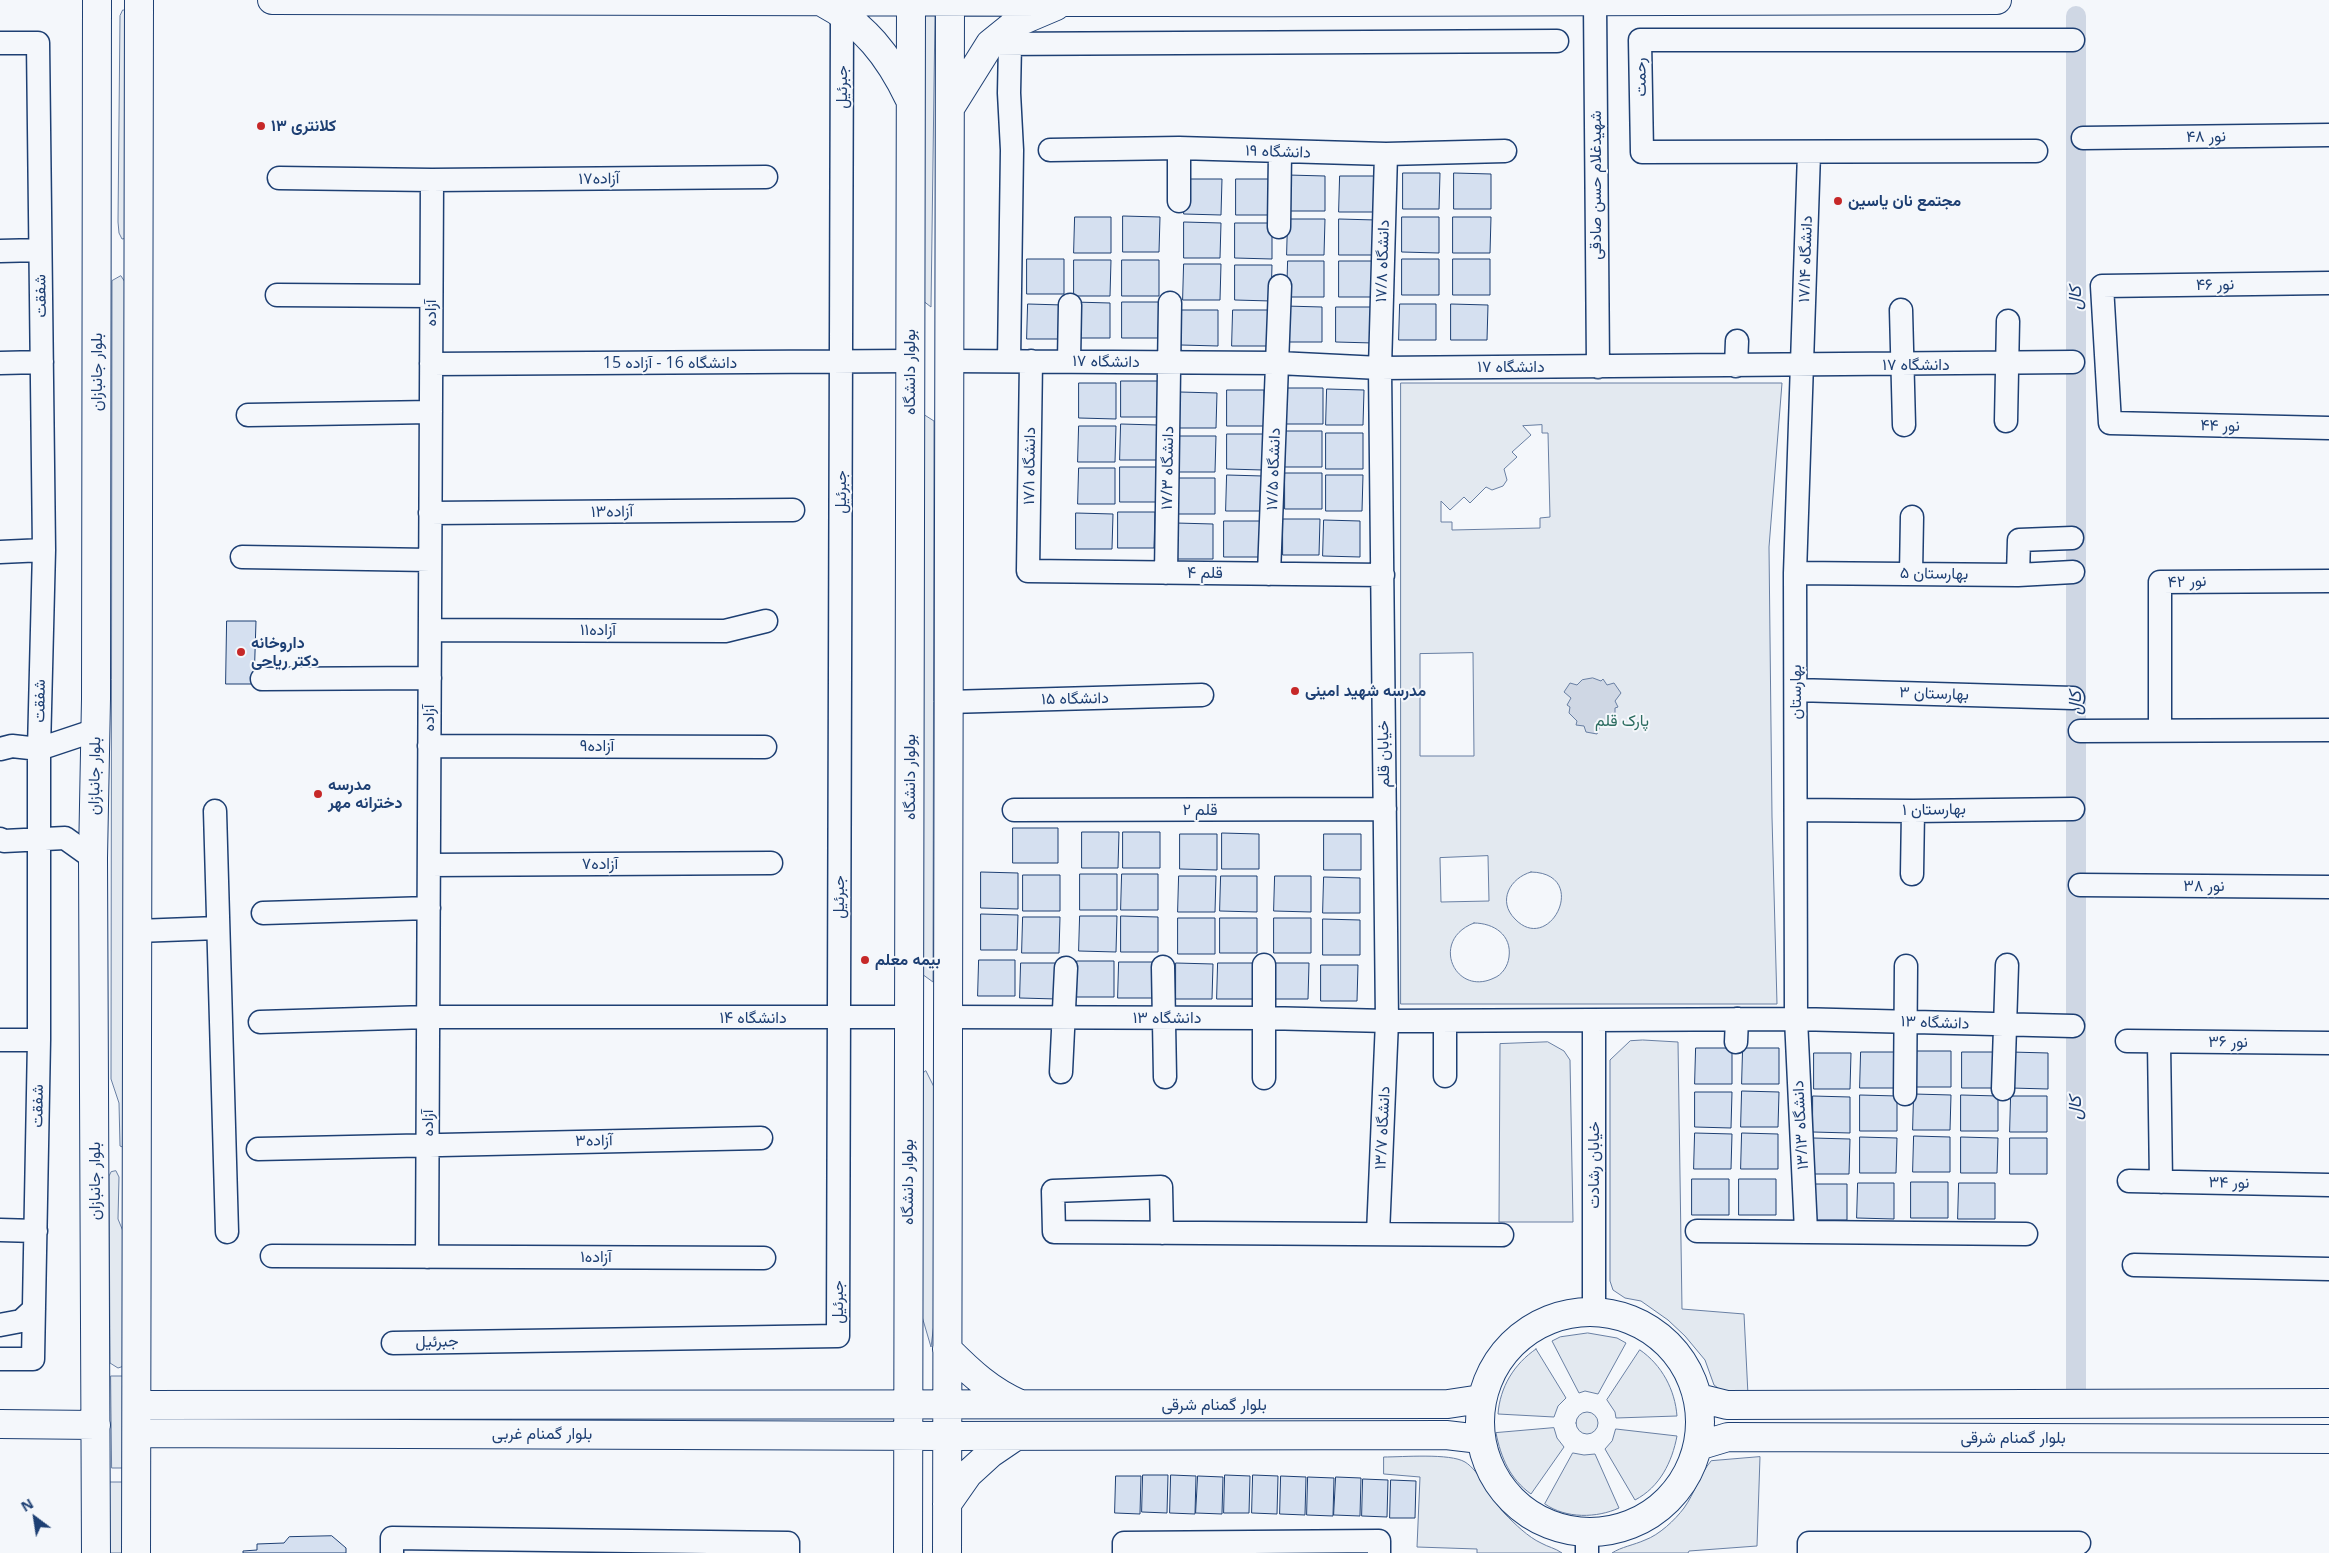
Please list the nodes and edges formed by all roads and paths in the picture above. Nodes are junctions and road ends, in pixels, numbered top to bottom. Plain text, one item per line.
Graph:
1 (97, 0) edge
2 (139, 0) edge
3 (272, 0) edge
4 (399, 0) edge
5 (1997, 0) edge
6 (950, 1) edge
7 (1067, 1) edge
8 (911, 2) edge
9 (1595, 3) junction
10 (832, 7) junction
11 (2073, 40) dead end
12 (1557, 41) dead end
13 (0, 43) edge
14 (1000, 44) junction
15 (911, 101) junction
16 (949, 108) junction
17 (2329, 136) edge
18 (2083, 138) dead end
19 (1179, 148) junction
20 (1050, 150) dead end
21 (1505, 151) dead end
22 (2036, 151) dead end
23 (1280, 153) junction
24 (1810, 153) junction
25 (1386, 154) junction
26 (766, 177) dead end
27 (279, 178) dead end
28 (432, 180) junction
29 (1179, 201) dead end
30 (1279, 227) dead end
31 (40, 250) junction
32 (0, 251) edge
33 (98, 257) junction
34 (138, 258) junction
35 (2329, 284) edge
36 (1280, 286) dead end
37 (276, 295) dead end
38 (431, 296) junction
39 (1170, 303) dead end
40 (1070, 305) dead end
41 (1901, 310) dead end
42 (2008, 321) dead end
43 (1737, 341) dead end
44 (910, 361) junction
45 (948, 361) junction
46 (1020, 361) junction
47 (42, 362) junction
48 (841, 362) junction
49 (1069, 362) junction
50 (2073, 362) dead end
51 (0, 363) edge
52 (1169, 363) junction
53 (431, 364) junction
54 (1278, 364) junction
55 (1804, 364) junction
56 (2007, 364) junction
57 (1903, 365) junction
58 (1736, 366) junction
59 (1598, 367) junction
60 (1380, 368) junction
61 (431, 412) junction
62 (248, 415) dead end
63 (2006, 421) dead end
64 (2110, 424) joint
65 (1904, 425) dead end
66 (2329, 428) edge
67 (793, 510) dead end
68 (430, 513) junction
69 (1912, 517) dead end
70 (2072, 538) dead end
71 (44, 550) junction
72 (0, 552) edge
73 (242, 557) dead end
74 (430, 560) junction
75 (1028, 571) joint
76 (2073, 572) dead end
77 (1166, 573) junction
78 (1795, 573) junction
79 (1270, 574) junction
80 (1911, 574) junction
81 (1382, 575) junction
82 (2018, 576) junction
83 (2329, 581) edge
84 (766, 621) dead end
85 (430, 630) junction
86 (262, 678) dead end
87 (430, 678) junction
88 (1796, 690) junction
89 (1202, 695) dead end
90 (2073, 698) dead end
91 (948, 702) junction
92 (2160, 729) junction
93 (96, 730) junction
94 (2329, 730) edge
95 (2080, 731) dead end
96 (429, 746) junction
97 (765, 746) dead end
98 (0, 749) edge
99 (39, 749) junction
100 (2073, 808) dead end
101 (1385, 809) junction
102 (1014, 810) dead end
103 (1796, 810) junction
104 (216, 811) dead end
105 (1913, 811) junction
106 (0, 839) edge
107 (39, 841) junction
108 (93, 858) junction
109 (771, 862) dead end
110 (429, 865) junction
111 (1912, 874) dead end
112 (2080, 885) dead end
113 (2329, 887) edge
114 (429, 908) junction
115 (262, 913) dead end
116 (218, 928) junction
117 (137, 931) junction
118 (2007, 964) dead end
119 (1264, 965) dead end
120 (1906, 966) dead end
121 (1163, 967) dead end
122 (1066, 968) dead end
123 (428, 1017) junction
124 (910, 1017) junction
125 (947, 1017) junction
126 (1064, 1017) junction
127 (838, 1018) junction
128 (1164, 1018) junction
129 (1264, 1018) junction
130 (1737, 1019) junction
131 (1796, 1019) junction
132 (1594, 1020) junction
133 (1387, 1021) junction
134 (1445, 1021) junction
135 (260, 1022) dead end
136 (1906, 1022) junction
137 (2005, 1025) junction
138 (2073, 1026) dead end
139 (0, 1040) edge
140 (39, 1040) junction
141 (2126, 1041) dead end
142 (1736, 1042) dead end
143 (2159, 1043) junction
144 (2329, 1043) edge
145 (1061, 1072) dead end
146 (1445, 1076) dead end
147 (1165, 1077) dead end
148 (1264, 1078) dead end
149 (2003, 1089) dead end
150 (1904, 1094) dead end
151 (761, 1138) dead end
152 (428, 1144) junction
153 (258, 1149) dead end
154 (137, 1157) junction
155 (95, 1158) junction
156 (2129, 1181) dead end
157 (2160, 1182) junction
158 (2329, 1185) edge
159 (0, 1230) edge
160 (36, 1231) junction
161 (1697, 1231) dead end
162 (1806, 1231) junction
163 (227, 1232) dead end
164 (1162, 1233) junction
165 (1378, 1234) junction
166 (2026, 1234) dead end
167 (1502, 1235) dead end
168 (272, 1256) dead end
169 (427, 1257) junction
170 (764, 1258) dead end
171 (2134, 1265) dead end
172 (2329, 1269) edge
173 (34, 1309) junction
174 (1594, 1311) junction
175 (0, 1325) edge
176 (393, 1343) dead end
177 (947, 1349) junction
178 (0, 1359) edge
179 (1699, 1398) junction
180 (1481, 1399) junction
181 (2073, 1403) junction
182 (2329, 1403) edge
183 (170, 1405) junction
184 (137, 1406) junction
185 (906, 1406) junction
186 (947, 1406) junction
187 (1024, 1406) junction
188 (0, 1424) edge
189 (96, 1425) junction
190 (137, 1433) junction
191 (171, 1433) junction
192 (906, 1436) junction
193 (946, 1436) junction
194 (1016, 1436) junction
195 (1480, 1438) junction
196 (2073, 1438) junction
197 (2329, 1439) edge
198 (1698, 1446) junction
199 (947, 1504) junction
200 (1587, 1543) edge
201 (2079, 1543) dead end
202 (392, 1545) edge
203 (788, 1548) edge
204 (96, 1553) edge
205 (136, 1553) edge
206 (908, 1553) edge
207 (946, 1553) edge
208 (1124, 1553) edge
209 (1379, 1553) edge
210 (1809, 1553) edge

1 - 33 main road, بلوار جانبازان
2 - 34 main road
3 - 4 main road
4 - 10 main road
5 - 9 main road
6 - 7 main road
6 - 8 main road
6 - 16 main road
7 - 9 main road
7 - 14 main road
8 - 10 main road
8 - 15 main road, بولوار دانشگاه
9 - 59 street, شهیدغلام حسن صادقی
10 - 15 main road
10 - 48 street, جبرئیل
11 - 24 street, رحمت
12 - 14 street
13 - 31 street, شفقت
14 - 16 main road
14 - 46 street, دانشگاه ۱۷/۱
15 - 44 main road, بولوار دانشگاه
16 - 45 main road
17 - 18 street, نور ۴۸
19 - 20 street, دانشگاه ۱۹
19 - 23 street, دانشگاه ۱۹
19 - 29 street
21 - 25 street, دانشگاه ۱۹
22 - 24 street, رحمت
23 - 25 street, دانشگاه ۱۹
23 - 30 street
24 - 55 street, دانشگاه ۱۷/۱۴
25 - 60 street, دانشگاه ۱۷/۸
26 - 28 street, آزاده۱۷
27 - 28 street, آزاده۱۷
28 - 38 street, آزاده
31 - 32 street
31 - 47 street, شفقت
33 - 34 main road
33 - 93 main road, بلوار جانبازان
34 - 117 main road
35 - 64 street, نور ۴۶
36 - 54 street, دانشگاه ۱۷/۵
37 - 38 street
38 - 53 street, آزاده
39 - 52 street, دانشگاه ۱۷/۳
40 - 49 street
41 - 57 street
42 - 56 street
43 - 58 street
44 - 48 street, دانشگاه 16 - آزاده 15
44 - 124 main road, بولوار دانشگاه
45 - 46 street, دانشگاه ۱۷
45 - 91 main road
46 - 49 street, دانشگاه ۱۷
46 - 75 street, دانشگاه ۱۷/۱
47 - 51 street
47 - 71 street, شفقت
48 - 53 street, دانشگاه 16 - آزاده 15
48 - 127 street, جبرئیل
49 - 52 street, دانشگاه ۱۷
50 - 56 street, دانشگاه ۱۷
52 - 54 street, دانشگاه ۱۷
52 - 77 street, دانشگاه ۱۷/۳
53 - 61 street, آزاده
54 - 60 street, دانشگاه ۱۷
54 - 79 street, دانشگاه ۱۷/۵
55 - 57 street, دانشگاه ۱۷
55 - 58 street, دانشگاه ۱۷
55 - 78 street, بهارستان
56 - 57 street, دانشگاه ۱۷
56 - 63 street
57 - 65 street
58 - 59 street, دانشگاه ۱۷
59 - 60 street, دانشگاه ۱۷
60 - 81 street, خیابان قلم
61 - 62 street
61 - 68 street, آزاده
64 - 66 street, نور ۴۴
67 - 68 street, آزاده۱۳
68 - 74 street, آزاده
69 - 80 street
70 - 82 street
71 - 72 street
71 - 99 street, شفقت
73 - 74 street
74 - 85 street, آزاده
75 - 77 street, قلم ۴
76 - 82 street, بهارستان ۵
77 - 79 street, قلم ۴
78 - 80 street, بهارستان ۵
78 - 88 street, بهارستان
79 - 81 street, قلم ۴
80 - 82 street, بهارستان ۵
81 - 101 street, خیابان قلم
83 - 92 street, نور ۴۲
84 - 85 street, آزاده۱۱
85 - 87 street, آزاده
86 - 87 street
87 - 96 street, آزاده
88 - 90 street, بهارستان ۳
88 - 103 street, بهارستان
89 - 91 street, دانشگاه ۱۵
91 - 125 main road
92 - 94 street
92 - 95 street
93 - 99 street
93 - 108 main road, بلوار جانبازان
96 - 97 street, آزاده۹
96 - 110 street, آزاده
98 - 99 street
99 - 107 street, شفقت
100 - 105 street, بهارستان ۱
101 - 102 street, قلم ۲
101 - 133 street, خیابان قلم
103 - 105 street, بهارستان ۱
103 - 131 street, بهارستان
104 - 116 street
105 - 111 street
106 - 107 street
107 - 108 street
107 - 140 street, شفقت
108 - 155 main road, بلوار جانبازان
109 - 110 street, آزاده۷
110 - 114 street, آزاده
112 - 113 street, نور ۳۸
114 - 115 street
114 - 123 street, آزاده
116 - 117 street
116 - 163 street
117 - 154 main road
118 - 137 street
119 - 129 street
120 - 136 street
121 - 128 street
122 - 126 street
123 - 127 street, دانشگاه ۱۴
123 - 135 street, دانشگاه ۱۴
123 - 152 street, آزاده
124 - 127 street, دانشگاه ۱۴
124 - 185 main road, بولوار دانشگاه
125 - 126 street, دانشگاه ۱۳
125 - 177 main road
126 - 128 street, دانشگاه ۱۳
126 - 145 street
127 - 176 street, جبرئیل
128 - 129 street, دانشگاه ۱۳
128 - 147 street
129 - 133 street, دانشگاه ۱۳
129 - 148 street
130 - 131 street, دانشگاه ۱۳
130 - 132 street, دانشگاه ۱۳
130 - 142 street
131 - 136 street, دانشگاه ۱۳
131 - 162 street, دانشگاه ۱۳/۱۳
132 - 134 street, دانشگاه ۱۳
132 - 174 street, خیابان رشادت
133 - 134 street, دانشگاه ۱۳
133 - 165 street, دانشگاه ۱۳/۷
134 - 146 street
136 - 137 street, دانشگاه ۱۳
136 - 150 street
137 - 138 street, دانشگاه ۱۳
137 - 149 street
139 - 140 street
140 - 160 street, شفقت
141 - 143 street, نور ۳۶
143 - 144 street, نور ۳۶
143 - 157 street
151 - 152 street, آزاده۳
152 - 153 street, آزاده۳
152 - 169 street, آزاده
154 - 155 main road
154 - 184 main road
155 - 189 main road, بلوار جانبازان
156 - 157 street, نور ۳۴
157 - 158 street, نور ۳۴
159 - 160 street
160 - 173 street, شفقت
161 - 162 street
162 - 166 street
164 - 164 street
164 - 165 street
165 - 167 street
168 - 169 street, آزاده۱
169 - 170 street, آزاده۱
171 - 172 street
173 - 175 street
173 - 178 street, شفقت
174 - 179 main road
174 - 180 main road
177 - 186 main road
177 - 187 main road
179 - 181 main road
179 - 198 main road
180 - 187 main road, بلوار گمنام شرقی
180 - 195 main road
181 - 182 main road
181 - 196 main road
183 - 184 main road, بلوار گمنام غربی
183 - 185 main road, بلوار گمنام غربی
183 - 191 main road
184 - 190 main road
185 - 186 main road, بلوار گمنام غربی
185 - 192 main road, بولوار دانشگاه
186 - 187 main road, بلوار گمنام شرقی
186 - 193 main road
188 - 189 main road
189 - 204 main road, بلوار جانبازان
190 - 191 main road, بلوار گمنام غربی
190 - 205 main road
191 - 192 main road, بلوار گمنام غربی
192 - 193 main road, بلوار گمنام غربی
192 - 206 main road, بولوار دانشگاه
193 - 194 main road, بلوار گمنام شرقی
193 - 199 main road
194 - 195 main road, بلوار گمنام شرقی
194 - 199 main road
195 - 200 main road
196 - 197 main road, بلوار گمنام شرقی
196 - 198 main road, بلوار گمنام شرقی
198 - 200 main road
199 - 207 main road
201 - 210 street
202 - 203 street
208 - 209 street

